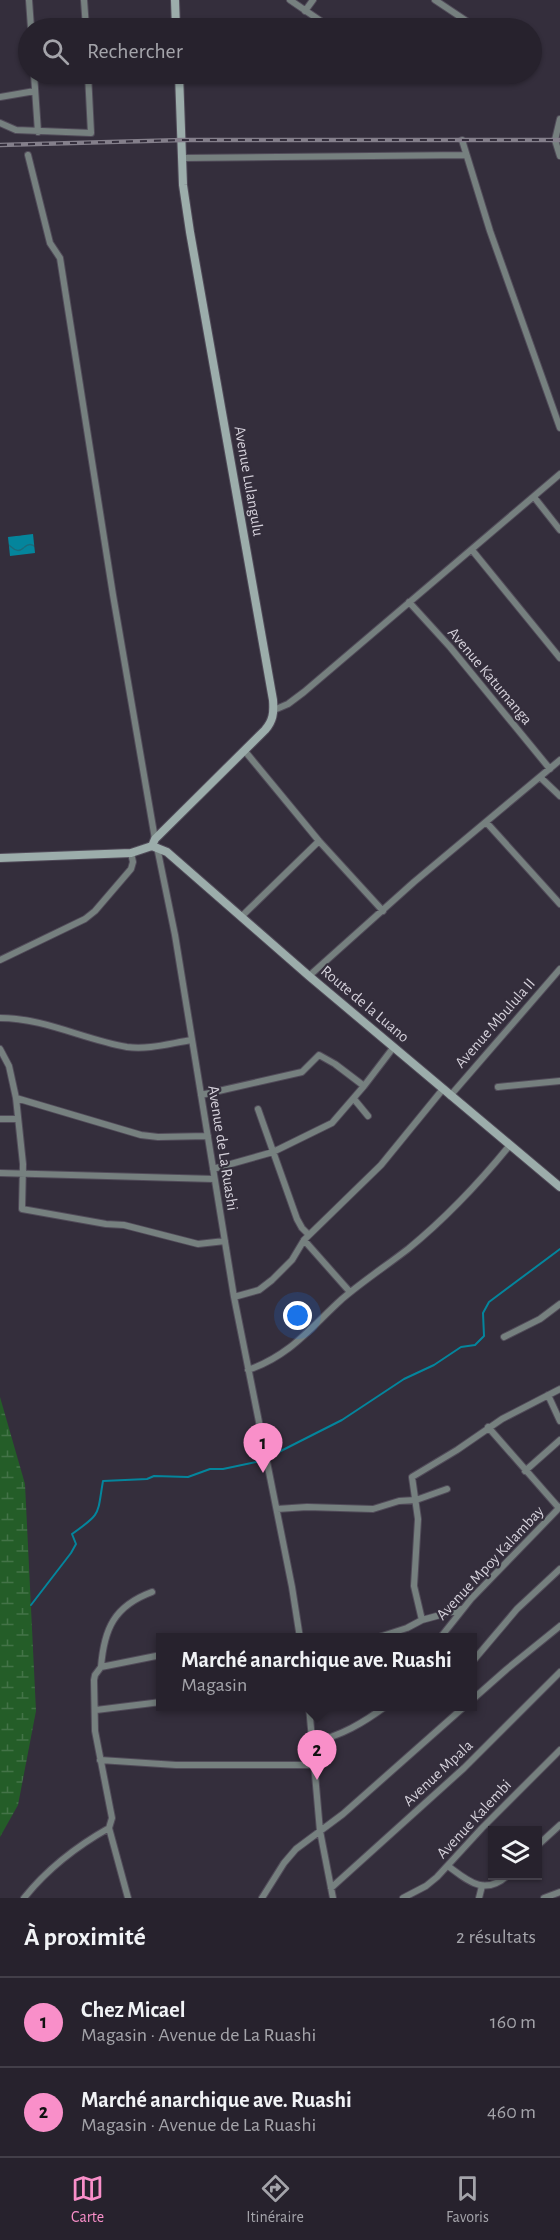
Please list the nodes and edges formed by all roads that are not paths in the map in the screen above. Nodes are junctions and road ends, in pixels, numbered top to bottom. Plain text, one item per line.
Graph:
1 (29, 0) edge
2 (84, 0) edge
3 (175, 0) edge
4 (290, 0) edge
5 (313, 0) edge
6 (435, 0) edge
7 (305, 11) junction
8 (30, 18) edge
9 (85, 18) edge
10 (176, 18) edge
11 (316, 18) edge
12 (462, 18) edge
13 (35, 84) edge
14 (89, 84) edge
15 (179, 84) edge
16 (35, 91) junction
17 (0, 97) edge
18 (560, 119) edge
19 (0, 123) edge
20 (38, 132) junction
21 (462, 140) dead end
22 (28, 155) dead end
23 (466, 155) junction
24 (560, 156) edge
25 (183, 158) junction
26 (560, 428) edge
27 (560, 474) edge
28 (534, 497) junction
29 (560, 530) edge
30 (472, 550) junction
31 (409, 602) junction
32 (560, 658) edge
33 (273, 710) junction
34 (244, 750) junction
35 (560, 760) edge
36 (550, 769) junction
37 (540, 777) junction
38 (560, 796) edge
39 (486, 822) junction
40 (319, 841) junction
41 (155, 844) junction
42 (131, 853) junction
43 (0, 858) edge
44 (560, 904) edge
45 (383, 911) junction
46 (242, 916) junction
47 (0, 960) edge
48 (560, 969) edge
49 (309, 976) junction
50 (0, 1018) edge
51 (192, 1040) junction
52 (393, 1047) junction
53 (0, 1048) edge
54 (560, 1080) edge
55 (364, 1086) junction
56 (498, 1087) dead end
57 (443, 1089) junction
58 (201, 1095) junction
59 (450, 1096) junction
60 (16, 1098) junction
61 (354, 1099) junction
62 (258, 1109) dead end
63 (368, 1116) dead end
64 (0, 1119) edge
65 (18, 1119) junction
66 (208, 1136) junction
67 (510, 1144) junction
68 (273, 1152) junction
69 (213, 1169) junction
70 (0, 1173) edge
71 (22, 1174) junction
72 (214, 1179) junction
73 (560, 1187) edge
74 (309, 1235) junction
75 (304, 1240) junction
76 (225, 1241) junction
77 (351, 1292) junction
78 (234, 1297) junction
79 (560, 1304) edge
80 (504, 1337) dead end
81 (248, 1370) junction
82 (560, 1389) edge
83 (548, 1395) junction
84 (560, 1421) edge
85 (488, 1427) junction
86 (560, 1440) edge
87 (525, 1471) junction
88 (447, 1489) dead end
89 (416, 1500) junction
90 (559, 1507) edge
91 (277, 1509) junction
92 (560, 1569) edge
93 (152, 1592) dead end
94 (462, 1609) junction
95 (422, 1620) junction
96 (560, 1626) edge
97 (299, 1633) edge
98 (392, 1633) edge
99 (444, 1633) edge
100 (156, 1656) edge
101 (477, 1656) edge
102 (101, 1667) junction
103 (560, 1672) edge
104 (477, 1695) edge
105 (156, 1703) edge
106 (96, 1710) junction
107 (309, 1711) edge
108 (380, 1711) edge
109 (461, 1711) edge
110 (313, 1742) junction
111 (560, 1750) edge
112 (100, 1760) junction
113 (315, 1765) junction
114 (560, 1825) edge
115 (109, 1828) junction
116 (320, 1832) junction
117 (542, 1841) edge
118 (448, 1866) junction
119 (501, 1880) edge
120 (482, 1886) junction
121 (331, 1888) junction
122 (560, 1892) edge
123 (24, 1898) edge
124 (128, 1898) edge
125 (262, 1898) edge
126 (333, 1898) edge
127 (403, 1898) edge
128 (479, 1898) edge
129 (544, 1898) edge

1 - 8 street
2 - 9 street
3 - 10 street
4 - 7 street
5 - 7 street
6 - 12 street
7 - 11 street
13 - 16 street
14 - 20 street
15 - 25 street, Avenue Lulangulu
16 - 17 street
16 - 20 street
18 - 24 street
19 - 20 street
21 - 23 street
22 - 41 street, Avenue de La Ruashi
23 - 25 street
23 - 26 street
25 - 33 street, Avenue Lulangulu
27 - 28 street
28 - 29 street
28 - 30 street
30 - 31 street
30 - 32 street
31 - 33 street
31 - 36 street, Avenue Katumanga
33 - 34 street
34 - 40 street
34 - 41 street
35 - 36 street
36 - 37 street
37 - 38 street
37 - 39 street
39 - 44 street
39 - 45 street
40 - 45 street
40 - 46 street
41 - 42 street
41 - 46 street, Route de la Luano
41 - 51 street, Avenue de La Ruashi
42 - 43 street
42 - 47 street
45 - 49 street
46 - 49 street, Route de la Luano
48 - 59 street, Avenue Mbulula II
49 - 52 street, Route de la Luano
50 - 51 street
51 - 58 street, Avenue de La Ruashi
52 - 55 street
52 - 57 street, Route de la Luano
53 - 60 street
54 - 56 street
55 - 58 street
55 - 61 street
57 - 59 street, Route de la Luano
57 - 74 street
58 - 66 street, Avenue de La Ruashi
59 - 67 street, Route de la Luano
60 - 65 street
60 - 66 street
61 - 63 street
61 - 68 street
62 - 68 street
64 - 65 street
65 - 71 street
66 - 69 street, Avenue de La Ruashi
67 - 73 street, Route de la Luano
67 - 77 street
68 - 69 street
68 - 74 street
69 - 72 street, Avenue de La Ruashi
70 - 71 street
71 - 72 street
71 - 76 street
72 - 76 street, Avenue de La Ruashi
74 - 75 street
75 - 77 street
75 - 78 street
76 - 78 street, Avenue de La Ruashi
77 - 81 street
78 - 81 street, Avenue de La Ruashi
79 - 80 street
81 - 91 street, Avenue de La Ruashi
82 - 83 street
83 - 84 street
83 - 85 street
85 - 87 street
85 - 89 street
86 - 87 street
87 - 90 street
88 - 89 street
89 - 91 street
89 - 95 street
90 - 94 street, Avenue Mpoy Kalambay
91 - 97 street, Avenue de La Ruashi
92 - 101 street
93 - 102 street
94 - 95 street
94 - 99 street, Avenue Mpoy Kalambay
95 - 98 street
96 - 104 street
100 - 102 street
102 - 106 street
103 - 121 street, Avenue Mpala
105 - 106 street
106 - 112 street
107 - 110 street
108 - 110 street
109 - 116 street
110 - 113 street
111 - 118 street, Avenue Kalembi
112 - 113 street
112 - 115 street
113 - 116 street
114 - 117 street
115 - 123 street
115 - 124 street
116 - 121 street
116 - 125 street
118 - 120 street
118 - 127 street, Avenue Kalembi
119 - 120 street
120 - 128 street
121 - 126 street
122 - 129 street

